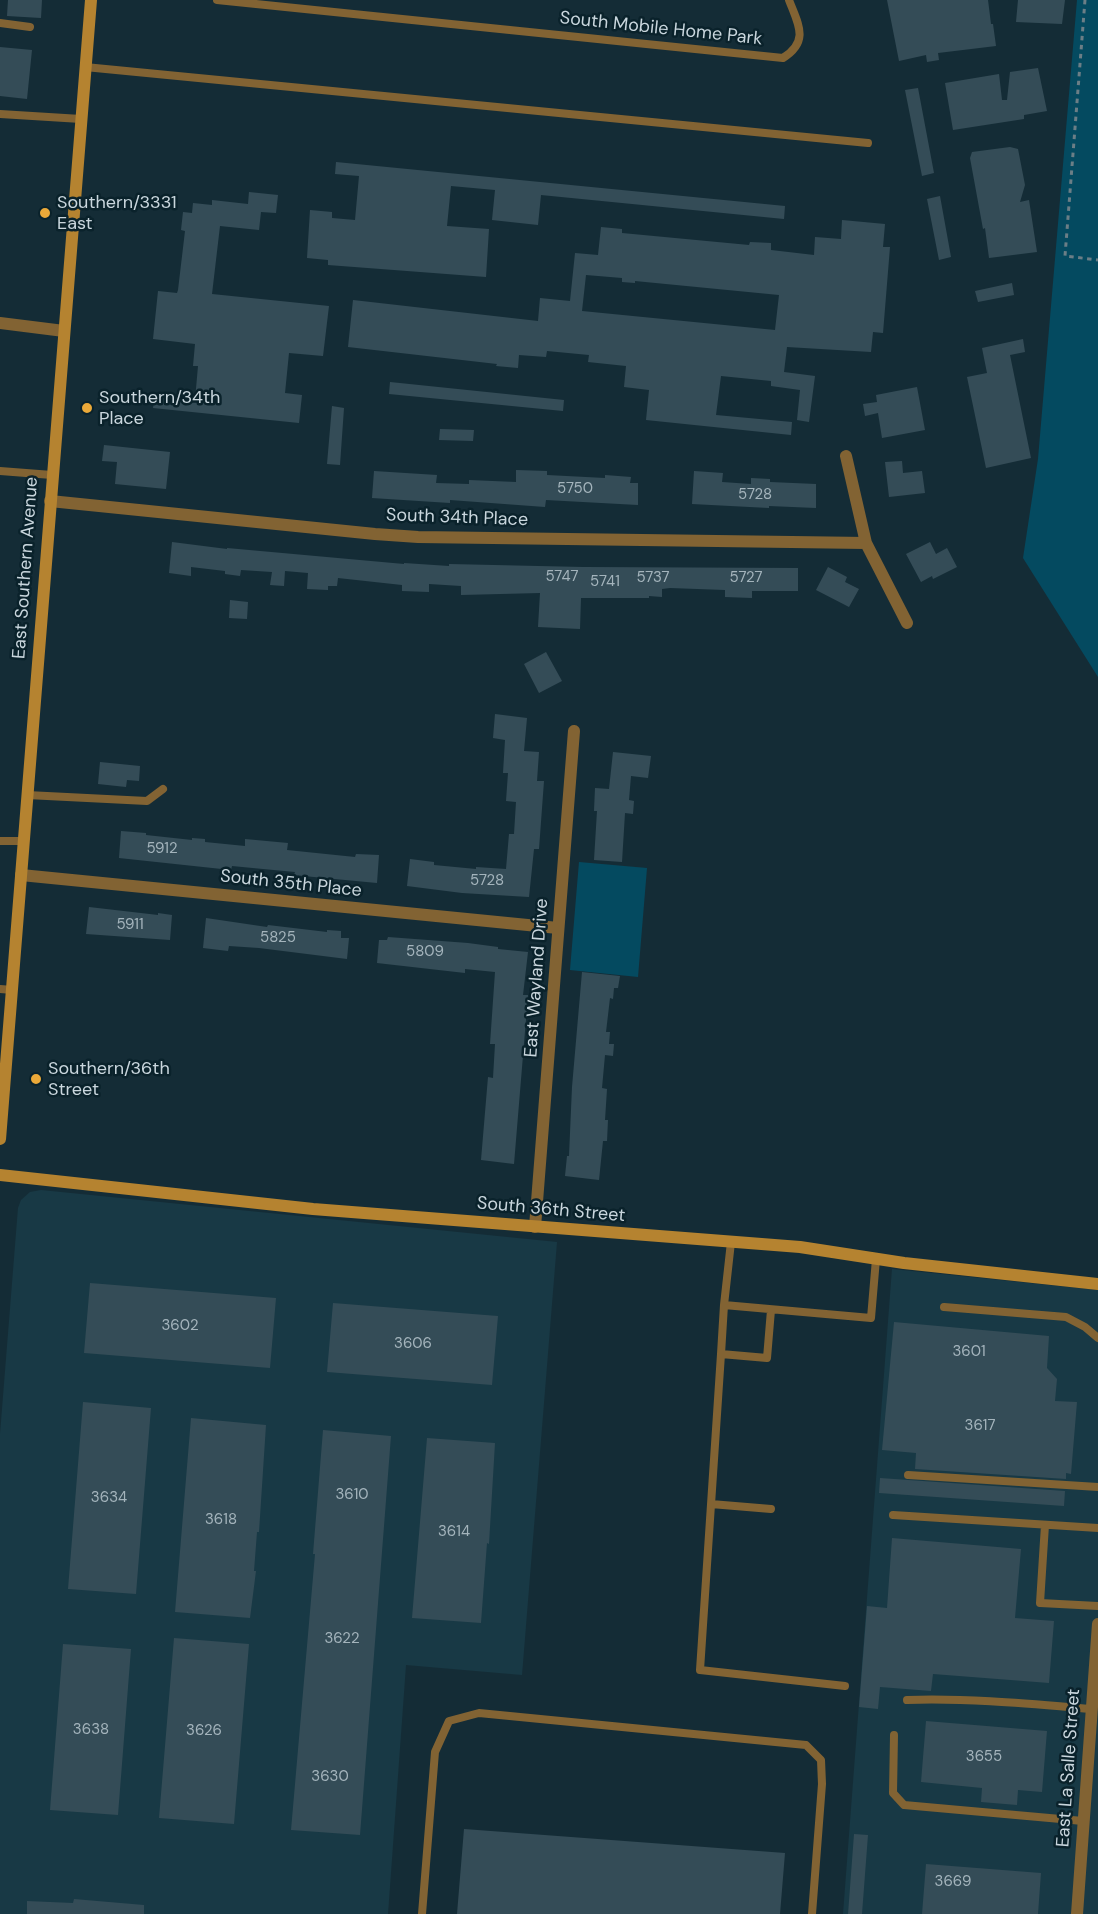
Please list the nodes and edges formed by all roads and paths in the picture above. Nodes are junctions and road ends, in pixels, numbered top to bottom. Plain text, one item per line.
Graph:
1 (91, 0) edge
2 (217, 0) edge
3 (789, 0) edge
4 (1085, 0) edge
5 (0, 23) edge
6 (30, 27) dead end
7 (85, 67) junction
8 (0, 114) edge
9 (81, 119) junction
10 (868, 143) dead end
11 (1098, 260) edge
12 (0, 324) edge
13 (64, 331) junction
14 (846, 456) dead end
15 (0, 471) edge
16 (52, 474) junction
17 (50, 501) junction
18 (866, 543) junction
19 (907, 623) dead end
20 (574, 731) dead end
21 (164, 789) dead end
22 (27, 795) junction
23 (0, 841) edge
24 (23, 841) junction
25 (21, 875) junction
26 (558, 928) junction
27 (6, 989) edge
28 (5, 1011) edge
29 (3, 1061) edge
30 (0, 1139) edge
31 (0, 1175) edge
32 (535, 1227) junction
33 (730, 1242) junction
34 (876, 1259) junction
35 (1098, 1284) edge
36 (724, 1305) junction
37 (944, 1307) dead end
38 (771, 1310) junction
39 (1098, 1338) edge
40 (721, 1354) junction
41 (908, 1475) dead end
42 (1098, 1487) edge
43 (711, 1504) junction
44 (771, 1509) dead end
45 (894, 1515) dead end
46 (1046, 1525) junction
47 (1098, 1528) edge
48 (1098, 1606) edge
49 (1098, 1624) edge
50 (844, 1686) dead end
51 (907, 1700) dead end
52 (1094, 1701) edge
53 (1094, 1731) edge
54 (894, 1735) dead end
55 (1083, 1821) junction
56 (422, 1914) edge
57 (812, 1914) edge
58 (1077, 1914) edge

1 - 7 main road, East Southern Avenue
2 - 3 lane, South Mobile Home Park
4 - 11 path
5 - 6 lane
7 - 9 main road, East Southern Avenue
7 - 10 lane
8 - 9 lane
9 - 13 main road, East Southern Avenue
12 - 13 street
13 - 16 main road, East Southern Avenue
14 - 18 street
15 - 16 lane
16 - 17 main road, East Southern Avenue
17 - 18 street, South 34th Place
17 - 22 main road, East Southern Avenue
18 - 19 street
20 - 26 street, East Wayland Drive
21 - 22 lane
22 - 24 main road, East Southern Avenue
23 - 24 lane
24 - 25 main road, East Southern Avenue
25 - 26 street, South 35th Place
25 - 27 main road, East Southern Avenue
26 - 32 street, East Wayland Drive
27 - 28 main road, East Southern Avenue
28 - 29 main road, East Southern Avenue
29 - 30 main road, East Southern Avenue
31 - 32 main road, South 36th Street
32 - 33 main road, South 36th Street
33 - 34 main road, South 36th Street
33 - 36 lane
34 - 35 main road, South 36th Street
34 - 38 lane
36 - 38 lane
36 - 40 lane
37 - 39 lane
38 - 40 lane
40 - 43 lane
41 - 42 lane
43 - 44 lane
43 - 50 lane
45 - 46 lane
46 - 47 lane
46 - 48 lane
49 - 52 street, East La Salle Street
51 - 52 lane
52 - 53 street, East La Salle Street
53 - 55 street, East La Salle Street
54 - 55 lane
55 - 58 street, East La Salle Street
56 - 57 lane

